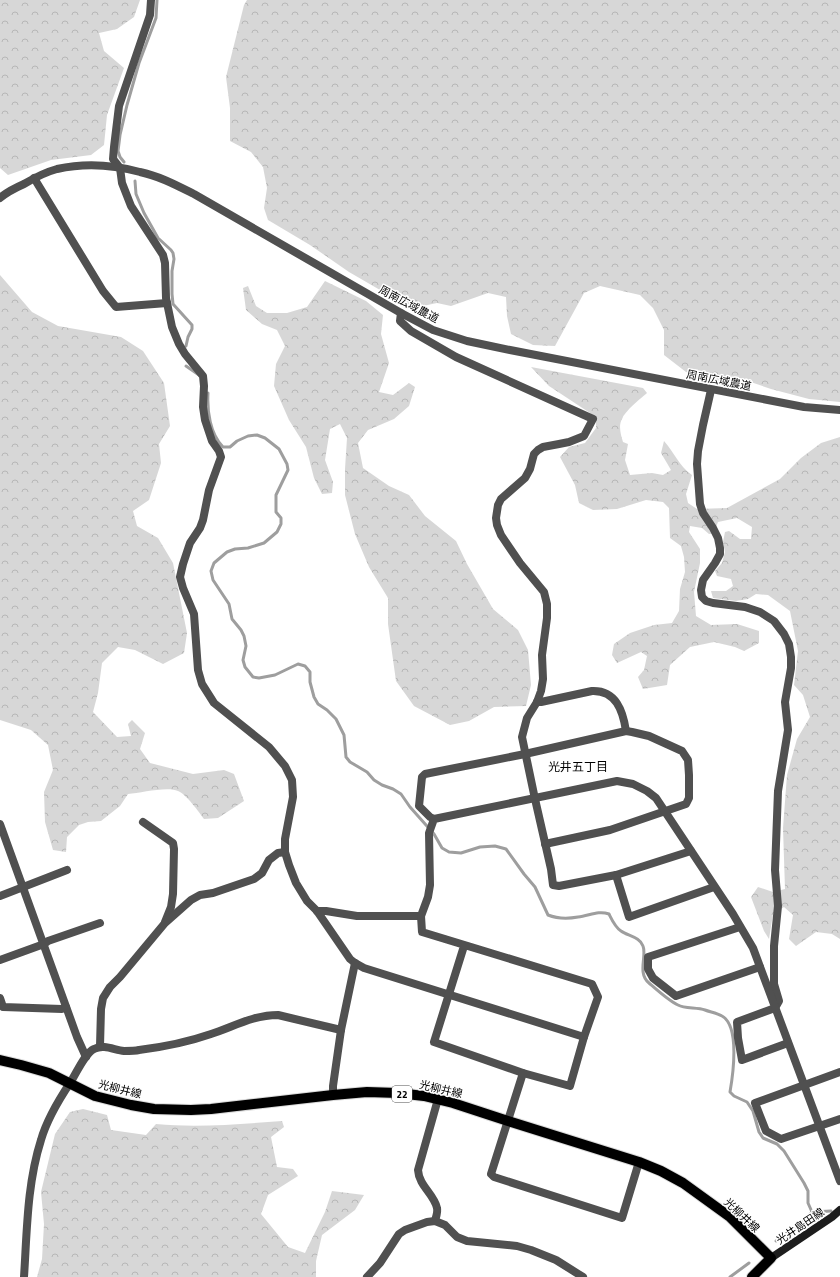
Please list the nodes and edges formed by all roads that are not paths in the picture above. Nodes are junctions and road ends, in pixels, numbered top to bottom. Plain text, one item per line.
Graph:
1 (151, 0) edge
2 (120, 168) junction
3 (34, 178) junction
4 (0, 198) edge
5 (167, 303) junction
6 (401, 314) junction
7 (712, 390) junction
8 (840, 410) edge
9 (537, 702) junction
10 (626, 731) junction
11 (525, 754) junction
12 (535, 799) junction
13 (665, 812) junction
14 (144, 822) dead end
15 (432, 826) junction
16 (1, 830) edge
17 (545, 844) junction
18 (691, 851) junction
19 (285, 852) junction
20 (67, 870) dead end
21 (616, 875) junction
22 (714, 887) junction
23 (23, 888) junction
24 (0, 896) edge
25 (317, 911) junction
26 (421, 916) junction
27 (100, 923) dead end
28 (165, 923) junction
29 (740, 927) junction
30 (44, 944) junction
31 (464, 946) junction
32 (0, 960) edge
33 (355, 963) junction
34 (760, 967) junction
35 (448, 995) junction
36 (0, 998) edge
37 (66, 1007) junction
38 (775, 1008) junction
39 (341, 1030) junction
40 (584, 1037) junction
41 (788, 1043) junction
42 (100, 1046) junction
43 (86, 1057) junction
44 (0, 1060) edge
45 (840, 1072) edge
46 (523, 1073) junction
47 (70, 1083) junction
48 (804, 1085) junction
49 (332, 1095) junction
50 (438, 1099) junction
51 (840, 1118) edge
52 (508, 1121) junction
53 (819, 1126) junction
54 (639, 1162) junction
55 (840, 1181) edge
56 (840, 1210) edge
57 (435, 1221) junction
58 (771, 1258) junction
59 (24, 1277) edge
60 (368, 1277) edge
61 (583, 1277) edge
62 (752, 1277) edge

1 - 2 street
2 - 3 street, 周南広域農道
2 - 5 street
2 - 6 street, 周南広域農道
3 - 4 street, 周南広域農道
3 - 5 street
5 - 19 street
6 - 7 street, 周南広域農道
6 - 9 street
7 - 8 street, 周南広域農道
7 - 38 street
9 - 10 street
9 - 11 street
10 - 11 street
10 - 13 street
11 - 12 street
11 - 15 street
12 - 13 street
12 - 15 street
12 - 17 street
13 - 17 street
13 - 18 street
14 - 28 street
15 - 26 street
16 - 23 street
17 - 21 street
18 - 21 street
18 - 22 street
19 - 25 street
19 - 28 street
20 - 23 street
21 - 22 street
22 - 29 street
23 - 24 street
23 - 30 street
25 - 26 street
25 - 33 street
26 - 31 street
27 - 30 street
28 - 42 street
29 - 34 street
29 - 34 street
30 - 32 street
30 - 37 street
31 - 35 street
31 - 40 street
33 - 35 street
33 - 39 street
34 - 38 street
35 - 40 street
35 - 46 street
36 - 37 street
37 - 43 street
38 - 41 street
38 - 41 street
39 - 42 street
39 - 49 street
40 - 46 street
41 - 48 street
42 - 43 street
43 - 47 street
44 - 47 main road, 光柳井線 / 22
45 - 48 street
46 - 52 street
47 - 49 main road, 光柳井線 / 22
47 - 59 street
48 - 53 street
48 - 53 street
49 - 50 main road, 光柳井線 / 22
50 - 52 main road, 光柳井線 / 22
50 - 57 street
51 - 53 street
52 - 54 main road, 光柳井線 / 22
52 - 54 street
53 - 55 street
54 - 58 main road, 光柳井線 / 22
56 - 58 main road, 光井島田線
57 - 60 street
57 - 61 street
58 - 62 main road

